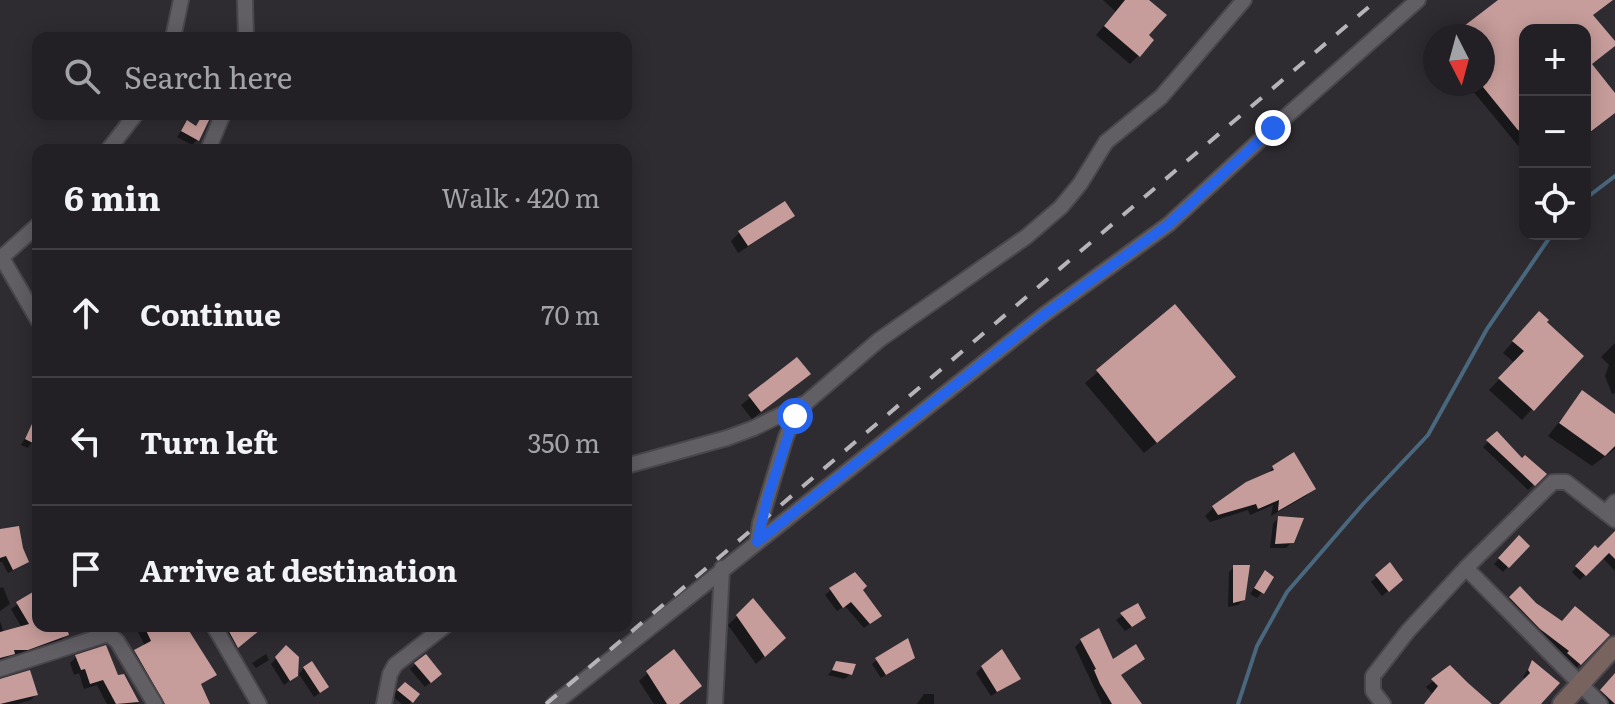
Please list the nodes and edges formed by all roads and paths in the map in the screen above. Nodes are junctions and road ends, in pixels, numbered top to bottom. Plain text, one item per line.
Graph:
1 (181, 0) edge
2 (245, 0) edge
3 (1244, 0) edge
4 (1418, 0) edge
5 (174, 32) edge
6 (246, 32) edge
7 (131, 120) edge
8 (220, 120) edge
9 (113, 144) edge
10 (210, 144) edge
11 (32, 230) edge
12 (1, 258) edge
13 (32, 310) edge
14 (807, 402) junction
15 (632, 464) edge
16 (1612, 511) edge
17 (757, 542) junction
18 (722, 568) junction
19 (1466, 568) junction
20 (217, 632) edge
21 (437, 632) edge
22 (1615, 646) edge
23 (0, 669) edge
24 (1580, 684) junction
25 (155, 704) edge
26 (259, 704) edge
27 (384, 704) edge
28 (554, 704) edge
29 (715, 704) edge
30 (1383, 704) edge
31 (1562, 704) edge
32 (1600, 704) edge

1 - 5 street
2 - 6 street
3 - 14 street
4 - 17 street
7 - 9 street
8 - 10 street
11 - 12 street
12 - 13 street
14 - 15 street
14 - 17 street
16 - 19 street
17 - 18 street
18 - 28 street
18 - 29 street
19 - 24 street
19 - 30 street
20 - 26 street
21 - 27 street
22 - 24 main road
23 - 25 street
24 - 31 main road
24 - 32 street

